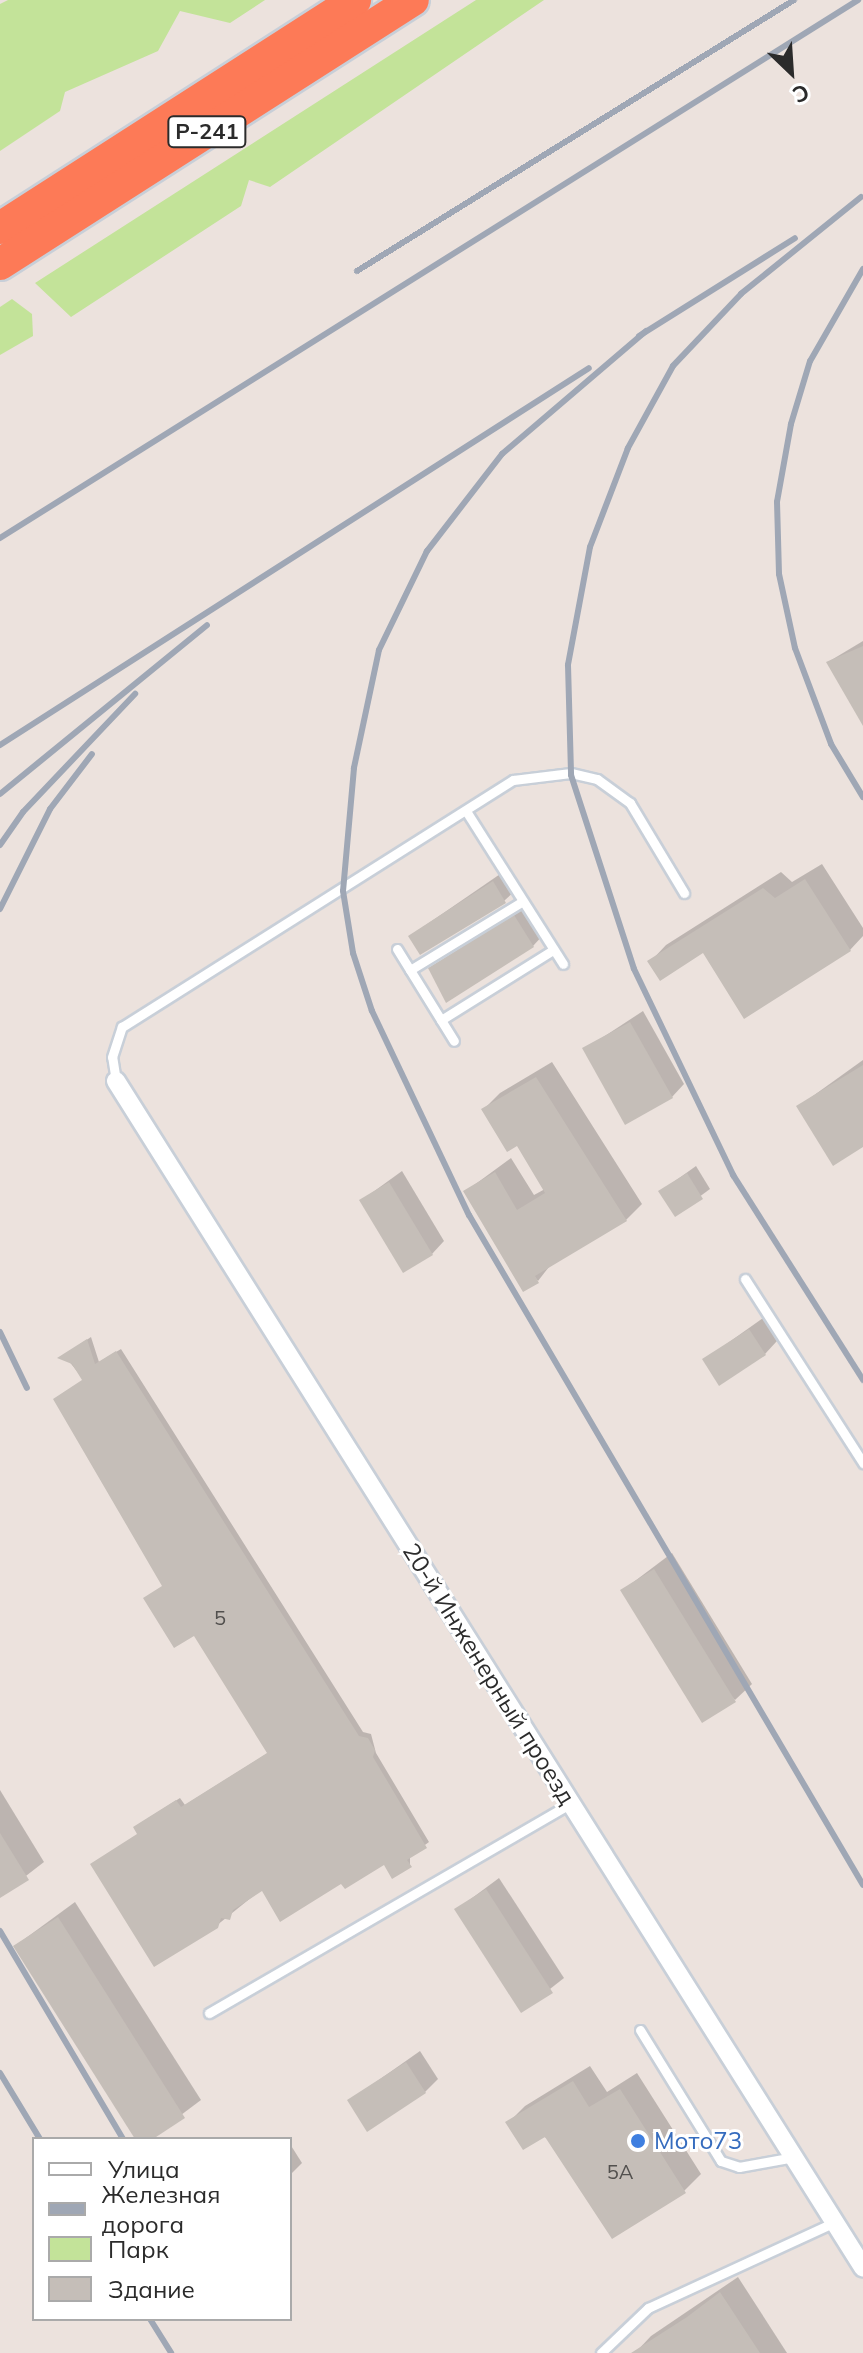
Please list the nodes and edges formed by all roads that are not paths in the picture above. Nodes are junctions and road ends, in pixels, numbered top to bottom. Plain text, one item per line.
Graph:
1 (355, 0) edge
2 (413, 0) edge
3 (0, 228) edge
4 (0, 264) edge
5 (466, 811) junction
6 (684, 893) dead end
7 (523, 901) junction
8 (397, 949) dead end
9 (553, 950) junction
10 (563, 964) dead end
11 (410, 970) junction
12 (441, 1020) junction
13 (454, 1041) dead end
14 (116, 1081) joint
15 (745, 1279) dead end
16 (863, 1463) edge
17 (571, 1803) junction
18 (209, 2013) dead end
19 (640, 2030) dead end
20 (794, 2157) junction
21 (835, 2222) junction
22 (863, 2267) edge
23 (601, 2353) edge

1 - 3 highway, Р-241
2 - 4 highway, Р-241
5 - 6 lane
5 - 7 lane
5 - 14 lane
7 - 9 lane
7 - 11 lane
8 - 11 lane
9 - 10 lane
9 - 12 lane
11 - 12 lane
12 - 13 lane
14 - 17 street, 20-й Инженерный проезд
15 - 16 lane
17 - 18 lane
17 - 20 street, 20-й Инженерный проезд
19 - 20 lane
20 - 21 street, 20-й Инженерный проезд
21 - 22 street, 20-й Инженерный проезд
21 - 23 lane

